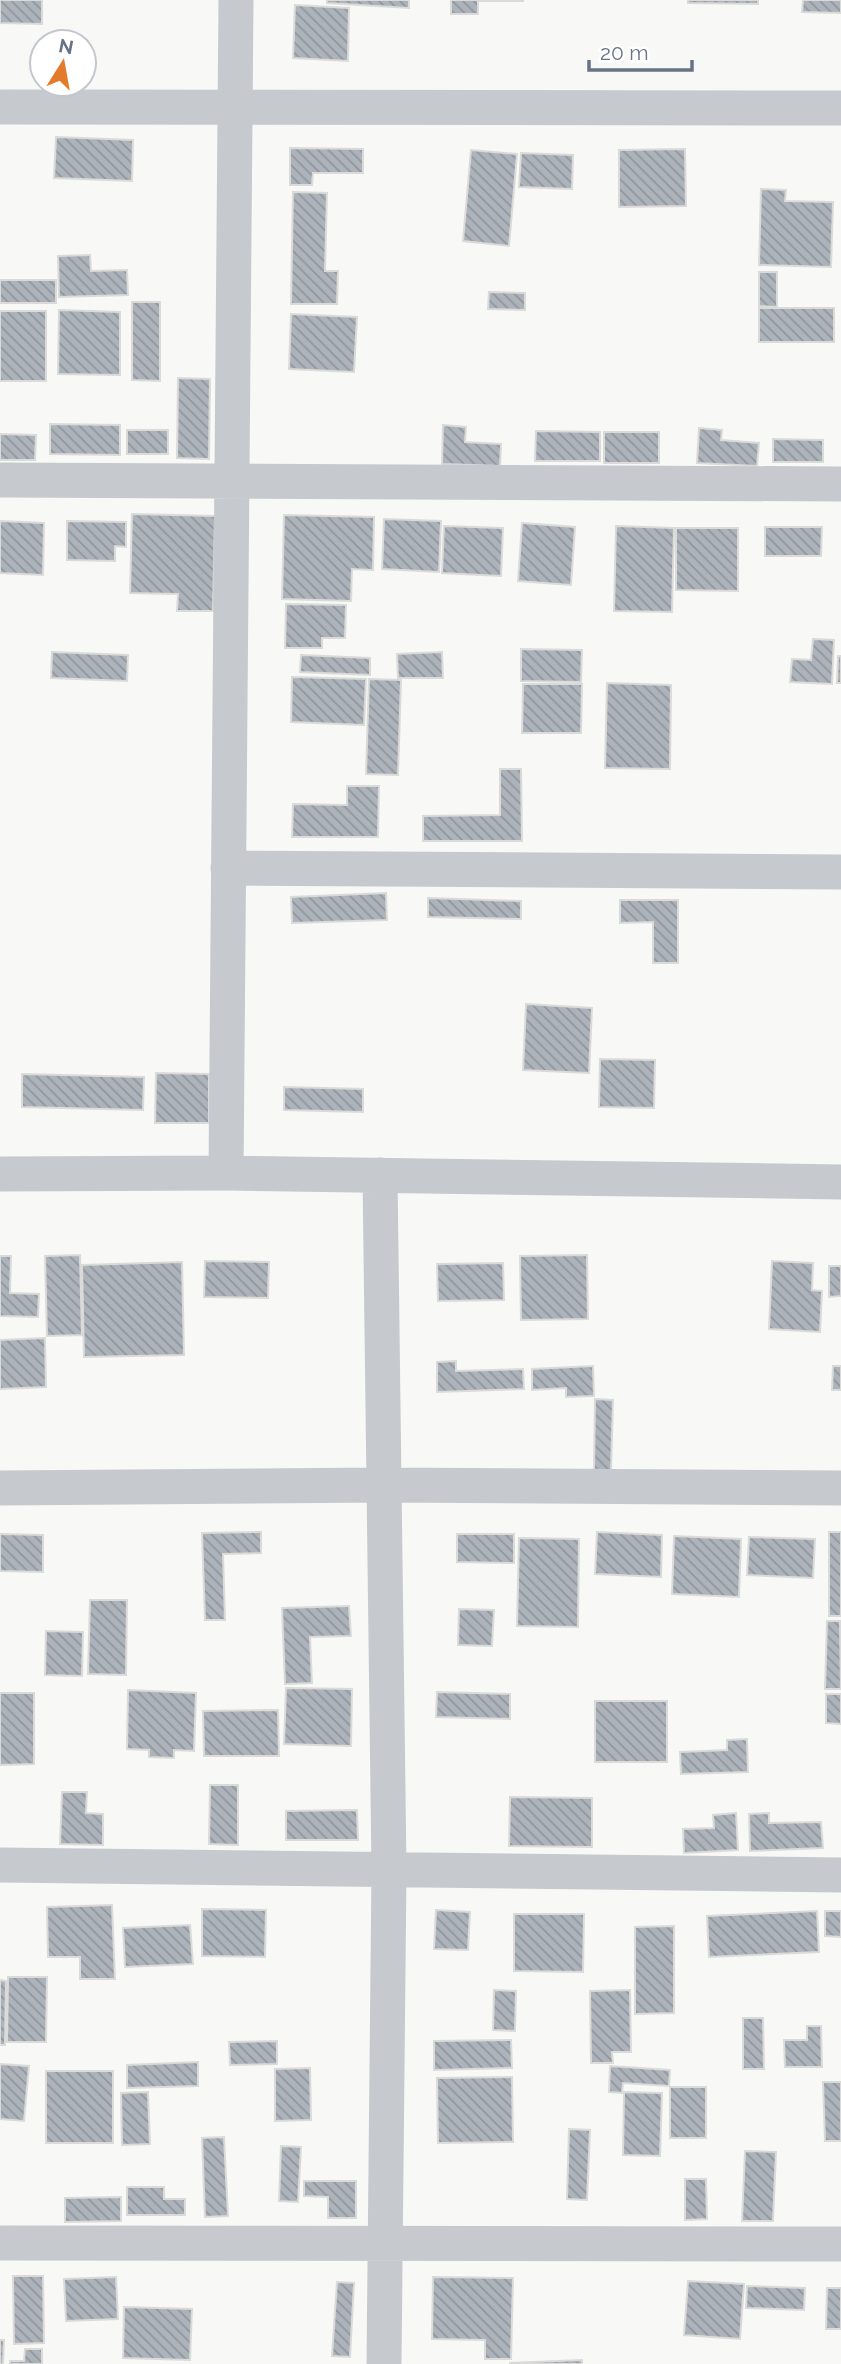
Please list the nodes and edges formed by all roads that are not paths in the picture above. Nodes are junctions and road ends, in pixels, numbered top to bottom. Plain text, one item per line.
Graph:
1 (236, 0) edge
2 (0, 107) edge
3 (235, 108) junction
4 (841, 108) edge
5 (0, 480) edge
6 (232, 480) junction
7 (841, 484) edge
8 (228, 868) junction
9 (841, 872) edge
10 (226, 1173) junction
11 (0, 1174) edge
12 (380, 1175) junction
13 (841, 1182) edge
14 (384, 1485) junction
15 (0, 1488) edge
16 (841, 1488) edge
17 (0, 1865) edge
18 (389, 1870) junction
19 (841, 1875) edge
20 (386, 2243) junction
21 (0, 2244) edge
22 (841, 2245) edge
23 (384, 2364) edge

1 - 3 street
2 - 3 street
3 - 4 street
3 - 6 street
5 - 6 street
6 - 7 street
6 - 8 street
8 - 9 street
8 - 10 street
10 - 11 street
10 - 12 street
12 - 13 street
12 - 14 street
14 - 15 street
14 - 16 street
14 - 18 street
17 - 18 street
18 - 19 street
18 - 20 street
20 - 21 street
20 - 22 street
20 - 23 street

